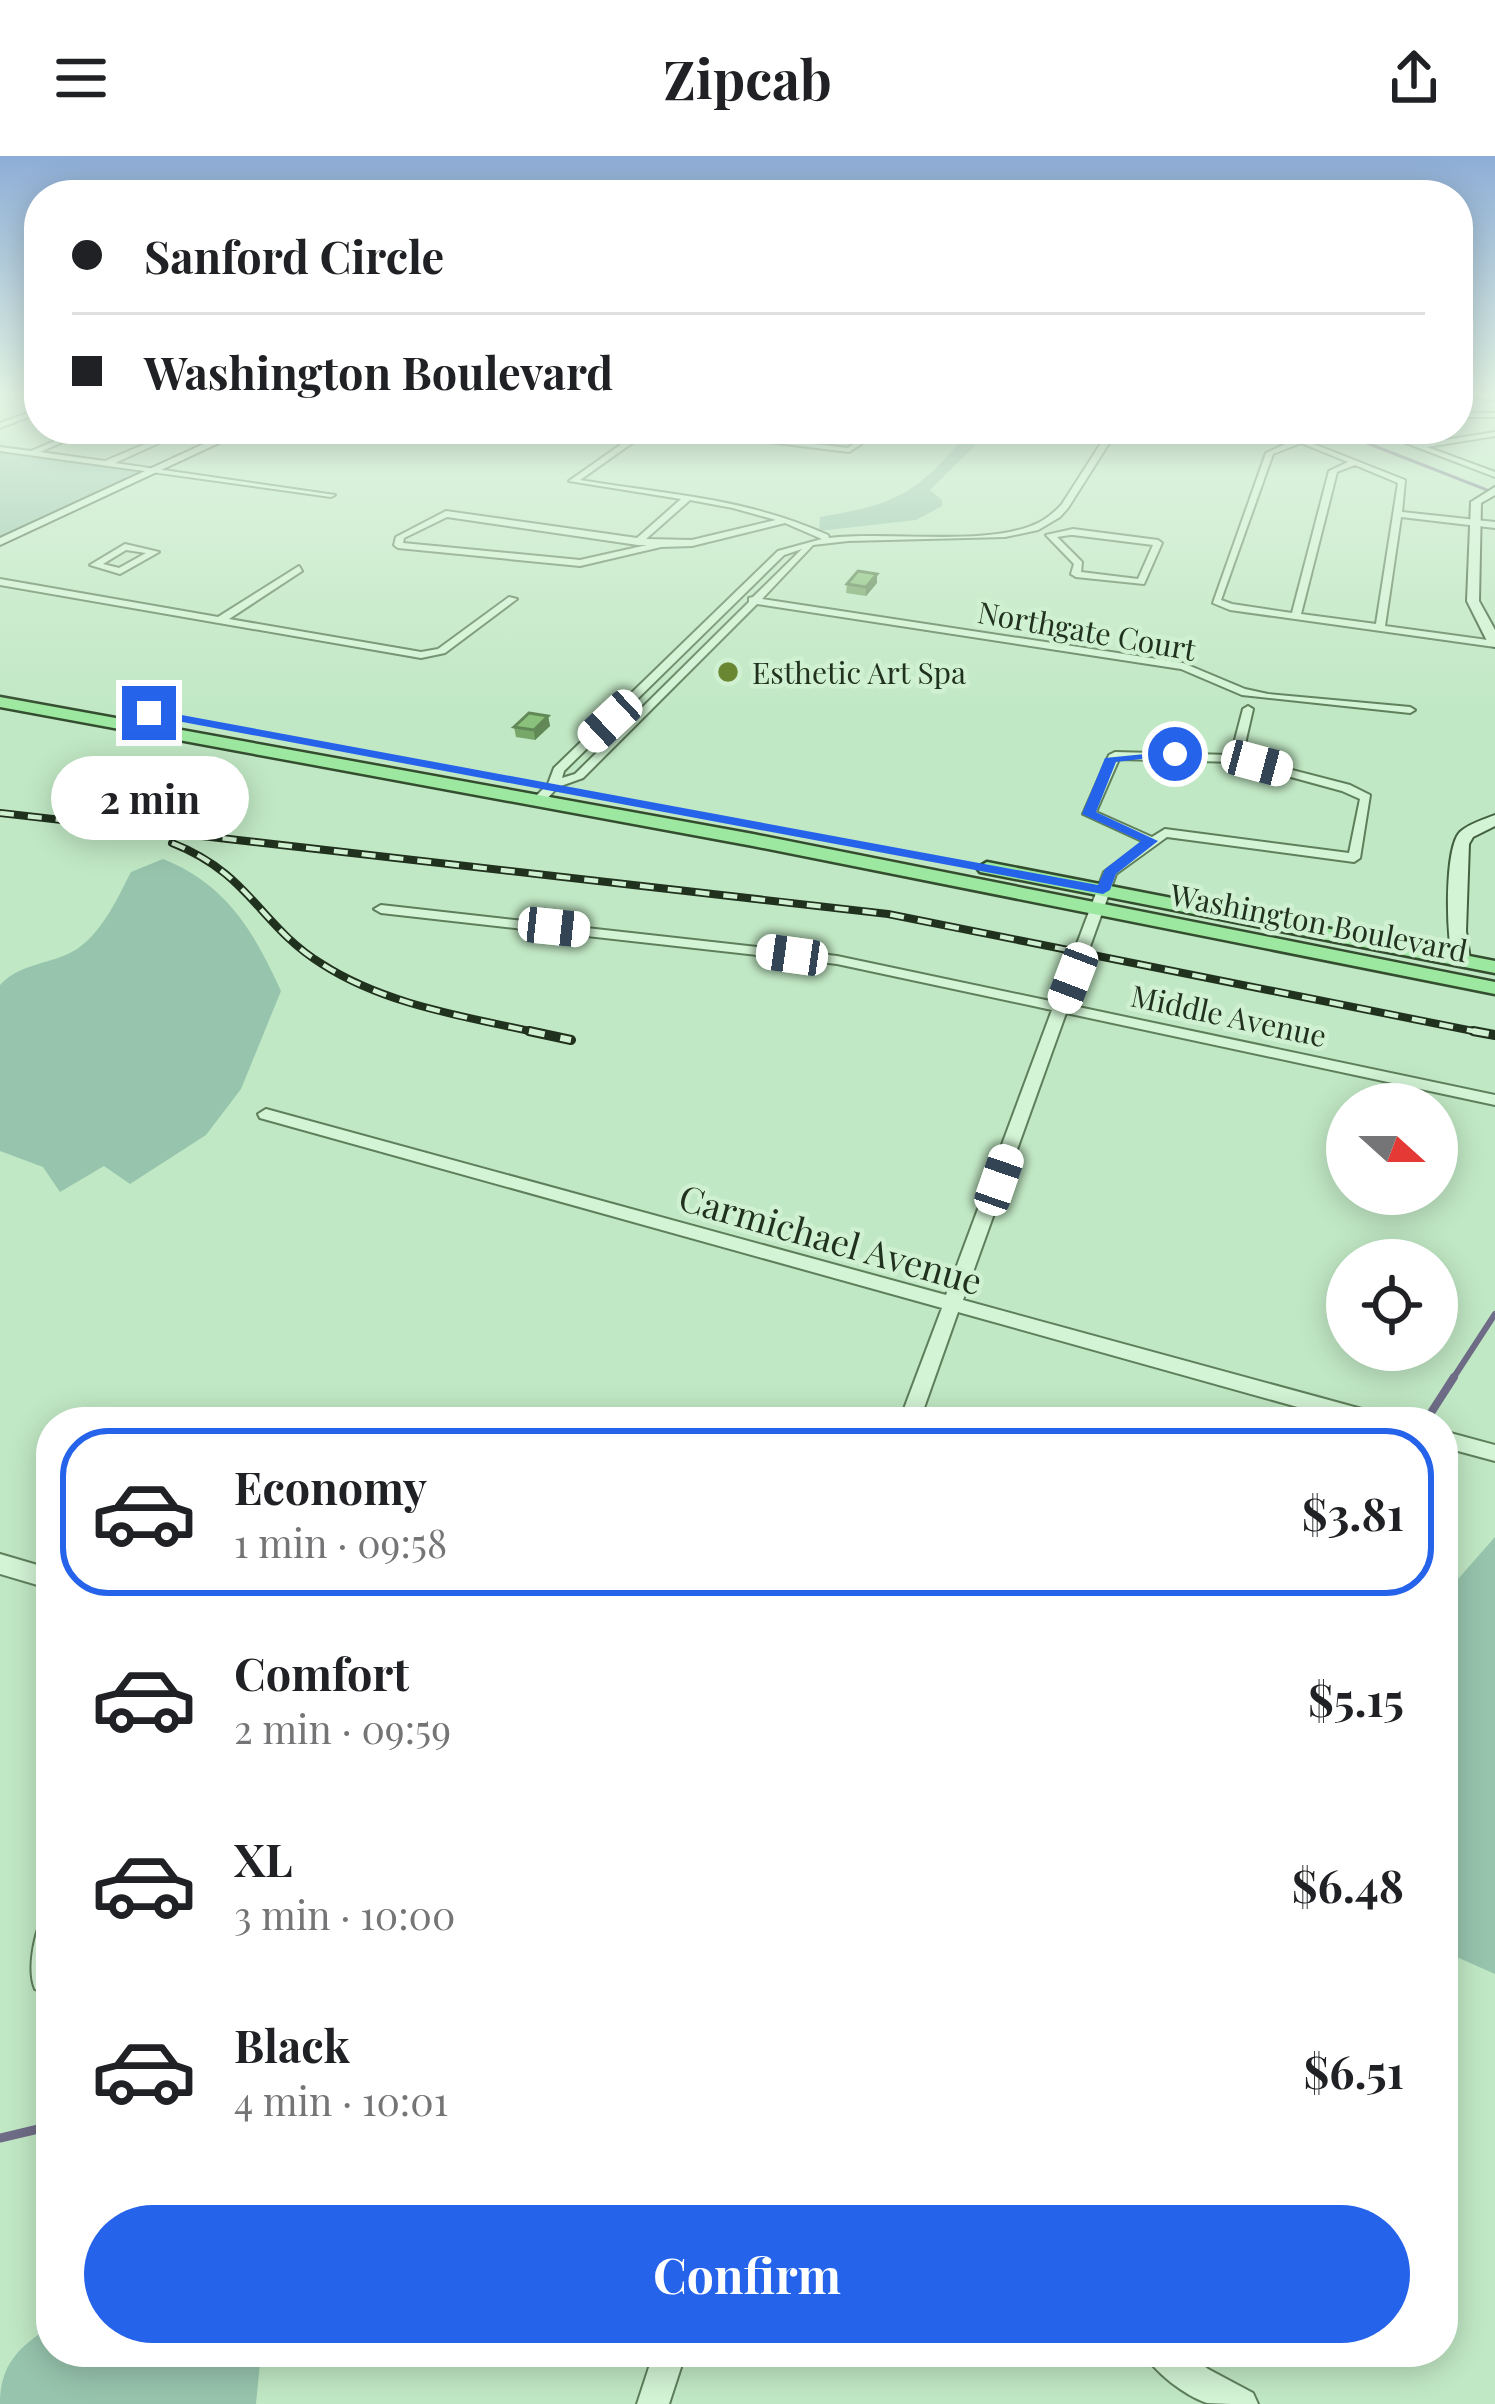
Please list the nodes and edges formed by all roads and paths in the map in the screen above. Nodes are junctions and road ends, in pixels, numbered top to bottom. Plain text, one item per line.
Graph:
1 (87, 502) edge
2 (683, 502) edge
3 (724, 502) edge
4 (1066, 502) edge
5 (1252, 502) edge
6 (1325, 502) edge
7 (1398, 502) edge
8 (1476, 502) edge
9 (1397, 514) junction
10 (790, 519) junction
11 (1475, 523) junction
12 (1495, 525) edge
13 (1030, 528) junction
14 (1050, 536) junction
15 (826, 538) junction
16 (0, 542) edge
17 (638, 542) junction
18 (661, 544) junction
19 (299, 569) dead end
20 (120, 571) junction
21 (104, 579) dead end
22 (0, 582) edge
23 (88, 587) dead end
24 (72, 595) junction
25 (512, 599) dead end
26 (752, 600) junction
27 (1296, 616) junction
28 (220, 620) junction
29 (1380, 628) junction
30 (1495, 644) edge
31 (0, 687) edge
32 (0, 703) edge
33 (1248, 709) dead end
34 (1410, 710) dead end
35 (1236, 759) junction
36 (554, 785) junction
37 (538, 801) junction
38 (1495, 820) edge
39 (1151, 841) junction
40 (1100, 899) junction
41 (381, 909) dead end
42 (1236, 936) junction
43 (1461, 960) junction
44 (1495, 967) edge
45 (1495, 988) edge
46 (1062, 1006) junction
47 (1495, 1100) edge
48 (266, 1114) dead end
49 (953, 1306) junction
50 (915, 1407) edge
51 (1323, 1407) edge
52 (0, 1564) edge
53 (36, 1575) edge
54 (665, 2367) edge
55 (1180, 2367) edge
56 (653, 2404) edge
57 (1242, 2404) edge

1 - 16 street
2 - 17 street
3 - 10 street
4 - 13 street
5 - 27 street
6 - 27 street
7 - 9 street
8 - 11 street
9 - 11 street
9 - 29 street
10 - 15 street
10 - 18 street
11 - 12 street
11 - 30 street
13 - 14 street
13 - 15 street
14 - 14 street
15 - 26 street
15 - 36 street
17 - 18 street
17 - 18 street
19 - 28 street
20 - 20 street
20 - 21 street
22 - 24 street
23 - 24 street
24 - 28 street
25 - 28 street
26 - 34 street, Northgate Court
26 - 36 street
27 - 29 street
29 - 30 street
31 - 36 main road, Washington Boulevard
32 - 37 main road, Washington Boulevard
33 - 35 street
35 - 39 street
35 - 39 street
36 - 37 street
36 - 40 main road, Washington Boulevard
37 - 40 main road, Washington Boulevard
38 - 43 street
39 - 40 street
40 - 42 main road, Washington Boulevard
40 - 43 main road, Washington Boulevard
40 - 46 street
41 - 46 street, Middle Avenue
42 - 43 main road
42 - 45 main road, Washington Boulevard
43 - 44 main road, Washington Boulevard
46 - 47 street, Middle Avenue
46 - 49 street
48 - 49 street, Carmichael Avenue
49 - 50 street
49 - 51 street, Carmichael Avenue
52 - 53 street
54 - 56 street
55 - 57 street

